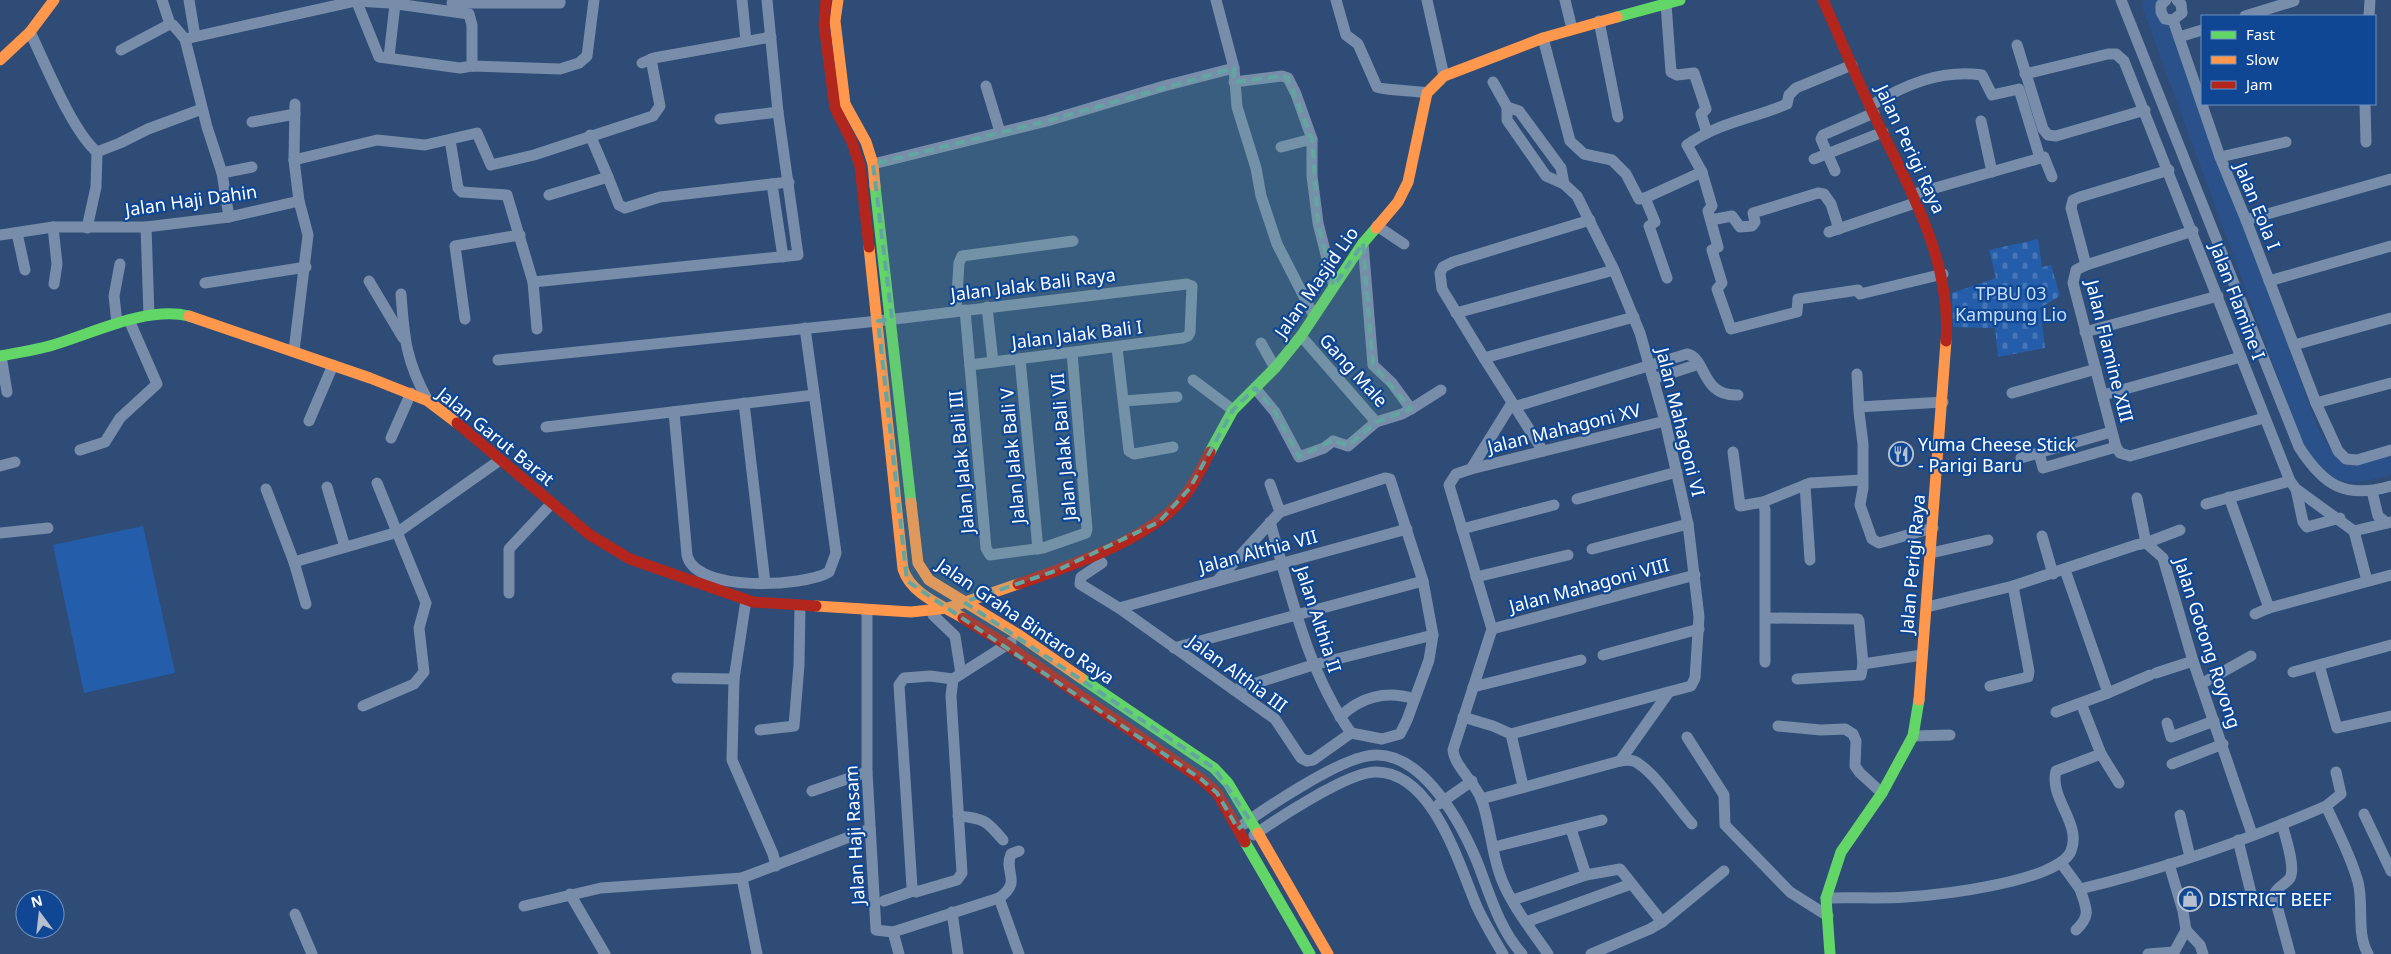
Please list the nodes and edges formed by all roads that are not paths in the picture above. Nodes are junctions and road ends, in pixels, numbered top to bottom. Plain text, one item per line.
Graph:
1 (54, 0) edge
2 (162, 0) edge
3 (189, 0) edge
4 (356, 0) edge
5 (560, 0) edge
6 (594, 0) edge
7 (742, 0) edge
8 (767, 0) edge
9 (826, 0) edge
10 (838, 0) edge
11 (1216, 0) edge
12 (1336, 0) edge
13 (1427, 0) edge
14 (1565, 0) edge
15 (1680, 0) edge
16 (1823, 0) edge
17 (2121, 0) edge
18 (2166, 0) edge
19 (2177, 0) edge
20 (2294, 0) edge
21 (2370, 0) edge
22 (452, 3) dead end
23 (1661, 3) edge
24 (395, 4) junction
25 (2248, 15) edge
26 (2368, 15) edge
27 (2173, 20) junction
28 (1599, 21) junction
29 (170, 24) junction
30 (1572, 29) junction
31 (2201, 30) edge
32 (30, 32) junction
33 (190, 37) junction
34 (771, 37) junction
35 (2180, 37) junction
36 (1543, 38) junction
37 (746, 41) junction
38 (2017, 45) dead end
39 (121, 50) dead end
40 (388, 57) junction
41 (0, 60) edge
42 (1852, 65) junction
43 (472, 66) junction
44 (1234, 68) junction
45 (2025, 74) junction
46 (1444, 76) junction
47 (1234, 82) junction
48 (1493, 82) dead end
49 (986, 86) dead end
50 (1428, 93) junction
51 (2200, 96) edge
52 (2203, 105) edge
53 (2365, 105) edge
54 (1507, 107) junction
55 (202, 109) junction
56 (1872, 110) junction
57 (2145, 110) junction
58 (778, 112) junction
59 (1618, 117) dead end
60 (720, 119) dead end
61 (1981, 121) dead end
62 (252, 122) dead end
63 (1000, 132) junction
64 (1883, 132) junction
65 (1707, 133) junction
66 (590, 135) junction
67 (1312, 139) junction
68 (450, 140) junction
69 (2286, 142) dead end
70 (2366, 142) dead end
71 (1281, 147) dead end
72 (98, 152) junction
73 (1828, 154) junction
74 (2220, 157) junction
75 (2040, 158) junction
76 (294, 160) junction
77 (1814, 160) dead end
78 (873, 164) junction
79 (252, 167) dead end
80 (2168, 170) junction
81 (1835, 171) dead end
82 (1702, 172) junction
83 (1992, 172) junction
84 (222, 173) junction
85 (2052, 177) dead end
86 (608, 178) junction
87 (2391, 179) edge
88 (789, 182) junction
89 (772, 184) junction
90 (1564, 184) junction
91 (550, 195) dead end
92 (1645, 198) junction
93 (1916, 198) junction
94 (299, 201) junction
95 (229, 217) junction
96 (1590, 220) junction
97 (1711, 220) junction
98 (2246, 220) junction
99 (52, 226) junction
100 (1377, 226) junction
101 (146, 227) junction
102 (87, 228) junction
103 (2193, 231) junction
104 (16, 233) junction
105 (0, 235) edge
106 (520, 235) junction
107 (1073, 240) dead end
108 (1363, 243) junction
109 (1404, 244) dead end
110 (2391, 246) edge
111 (783, 257) junction
112 (120, 264) dead end
113 (2086, 265) junction
114 (306, 267) junction
115 (25, 270) dead end
116 (1614, 270) junction
117 (1943, 274) junction
118 (1667, 278) dead end
119 (369, 281) dead end
120 (2269, 281) junction
121 (533, 282) junction
122 (205, 283) dead end
123 (54, 284) dead end
124 (1334, 286) junction
125 (401, 294) dead end
126 (2218, 296) junction
127 (987, 307) junction
128 (960, 310) junction
129 (1456, 313) junction
130 (149, 315) junction
131 (1314, 316) junction
132 (1634, 317) junction
133 (2391, 318) edge
134 (892, 319) junction
135 (130, 320) junction
136 (465, 320) dead end
137 (878, 321) junction
138 (117, 323) junction
139 (805, 328) junction
140 (537, 329) dead end
141 (2086, 332) junction
142 (1188, 336) joint
143 (1301, 336) junction
144 (404, 340) junction
145 (1261, 343) dead end
146 (2294, 345) junction
147 (1117, 348) junction
148 (294, 351) junction
149 (1072, 353) junction
150 (0, 356) edge
151 (2241, 357) junction
152 (1484, 358) junction
153 (1020, 359) junction
154 (498, 360) dead end
155 (993, 362) junction
156 (1698, 364) junction
157 (333, 365) junction
158 (970, 365) junction
159 (1649, 365) junction
160 (1275, 368) junction
161 (2096, 369) junction
162 (1857, 374) dead end
163 (1652, 379) junction
164 (1193, 380) dead end
165 (2391, 383) edge
166 (1255, 388) junction
167 (1441, 390) dead end
168 (7, 392) dead end
169 (2012, 393) dead end
170 (410, 394) junction
171 (814, 395) junction
172 (1738, 395) dead end
173 (2103, 395) junction
174 (1177, 397) dead end
175 (428, 401) junction
176 (1124, 401) junction
177 (1943, 402) junction
178 (744, 403) junction
179 (2316, 404) junction
180 (1513, 405) junction
181 (1859, 407) junction
182 (1411, 409) junction
183 (1233, 410) junction
184 (674, 412) junction
185 (2264, 418) junction
186 (309, 421) dead end
187 (1665, 421) junction
188 (1376, 422) junction
189 (546, 427) dead end
190 (2111, 432) junction
191 (391, 438) dead end
192 (905, 445) junction
193 (891, 447) junction
194 (1173, 447) dead end
195 (80, 450) dead end
196 (2391, 450) edge
197 (1543, 451) junction
198 (2120, 451) junction
199 (1733, 452) dead end
200 (2039, 453) junction
201 (2021, 458) dead end
202 (500, 460) junction
203 (15, 462) dead end
204 (0, 466) edge
205 (1471, 469) junction
206 (1677, 472) junction
207 (1862, 480) junction
208 (377, 483) dead end
209 (1270, 484) dead end
210 (1805, 485) junction
211 (2293, 485) junction
212 (2391, 486) edge
213 (327, 487) dead end
214 (266, 489) dead end
215 (2372, 491) junction
216 (2229, 497) junction
217 (2136, 498) dead end
218 (1577, 499) dead end
219 (1762, 502) junction
220 (551, 504) junction
221 (2206, 504) dead end
222 (1554, 505) dead end
223 (1280, 512) junction
224 (2340, 518) junction
225 (2385, 520) edge
226 (1270, 522) junction
227 (1688, 524) junction
228 (48, 528) dead end
229 (1933, 528) junction
230 (1407, 529) junction
231 (1462, 529) junction
232 (2180, 530) dead end
233 (2354, 531) junction
234 (398, 532) junction
235 (0, 533) edge
236 (2042, 536) dead end
237 (1988, 540) dead end
238 (2146, 543) junction
239 (345, 547) junction
240 (1038, 549) junction
241 (1592, 549) dead end
242 (1931, 553) junction
243 (1568, 555) dead end
244 (1810, 560) dead end
245 (294, 562) junction
246 (1102, 563) dead end
247 (1282, 563) junction
248 (2065, 570) junction
249 (1695, 574) junction
250 (2052, 574) junction
251 (2391, 574) edge
252 (1476, 577) junction
253 (1423, 580) junction
254 (1217, 581) junction
255 (2367, 581) junction
256 (765, 583) junction
257 (2013, 586) junction
258 (509, 593) dead end
259 (746, 600) junction
260 (964, 602) junction
261 (306, 604) dead end
262 (800, 606) junction
263 (1927, 607) junction
264 (948, 608) junction
265 (1119, 608) junction
266 (2269, 608) junction
267 (867, 610) junction
268 (2255, 614) dead end
269 (933, 615) dead end
270 (1297, 615) junction
271 (1767, 618) junction
272 (1492, 629) junction
273 (1699, 629) junction
274 (1433, 634) junction
275 (1019, 635) junction
276 (1007, 645) junction
277 (2391, 645) edge
278 (1174, 648) junction
279 (1603, 655) dead end
280 (1922, 655) junction
281 (2251, 656) dead end
282 (1581, 660) dead end
283 (2193, 661) junction
284 (1765, 662) dead end
285 (1863, 664) junction
286 (1313, 665) junction
287 (2319, 665) junction
288 (2293, 672) dead end
289 (957, 677) junction
290 (677, 678) dead end
291 (734, 679) junction
292 (1797, 679) dead end
293 (1253, 684) junction
294 (2201, 684) junction
295 (1990, 686) dead end
296 (1473, 687) junction
297 (1234, 690) junction
298 (1669, 692) junction
299 (2108, 693) junction
300 (1414, 699) junction
301 (1253, 703) junction
302 (2081, 703) junction
303 (364, 706) dead end
304 (2056, 712) dead end
305 (2391, 716) edge
306 (1340, 717) junction
307 (1463, 717) junction
308 (2214, 721) junction
309 (2167, 723) dead end
310 (1778, 726) dead end
311 (760, 730) dead end
312 (1351, 733) junction
313 (1511, 734) junction
314 (1950, 735) dead end
315 (1913, 736) junction
316 (1687, 737) dead end
317 (1386, 739) junction
318 (2223, 744) junction
319 (2101, 754) junction
320 (1380, 756) junction
321 (1620, 761) junction
322 (2172, 764) dead end
323 (867, 772) junction
324 (1378, 772) junction
325 (2336, 772) dead end
326 (1472, 781) junction
327 (2119, 783) dead end
328 (1523, 786) junction
329 (812, 791) dead end
330 (1882, 793) junction
331 (1481, 799) junction
332 (1444, 800) junction
333 (2326, 806) junction
334 (1431, 809) junction
335 (2364, 814) dead end
336 (2180, 815) dead end
337 (958, 816) junction
338 (1250, 820) junction
339 (1602, 820) dead end
340 (1692, 824) dead end
341 (2282, 824) junction
342 (1238, 828) junction
343 (870, 829) junction
344 (1570, 829) junction
345 (1258, 833) junction
346 (2252, 834) junction
347 (1003, 840) dead end
348 (2238, 840) junction
349 (1244, 842) junction
350 (1494, 847) junction
351 (1019, 850) dead end
352 (2190, 857) junction
353 (2061, 863) junction
354 (2169, 864) junction
355 (776, 866) junction
356 (1724, 871) dead end
357 (2391, 871) edge
358 (1586, 876) junction
359 (742, 878) junction
360 (1631, 884) junction
361 (2080, 889) junction
362 (913, 891) junction
363 (2251, 893) dead end
364 (570, 894) junction
365 (999, 898) junction
366 (1826, 898) junction
367 (1513, 900) junction
368 (884, 901) dead end
369 (524, 906) dead end
370 (952, 912) junction
371 (296, 914) dead end
372 (1828, 916) junction
373 (1526, 922) junction
374 (1662, 922) junction
375 (2076, 930) dead end
376 (2186, 930) junction
377 (893, 932) junction
378 (2173, 953) edge
379 (312, 954) edge
380 (605, 954) edge
381 (757, 954) edge
382 (899, 954) edge
383 (958, 954) edge
384 (1019, 954) edge
385 (1310, 954) edge
386 (1328, 954) edge
387 (1503, 954) edge
388 (1522, 954) edge
389 (1548, 954) edge
390 (1591, 954) edge
391 (1830, 954) edge
392 (2148, 954) edge
393 (2203, 954) edge
394 (2290, 954) edge
395 (2368, 954) edge

1 - 32 street
2 - 29 street
3 - 33 street
4 - 24 street
4 - 33 street
4 - 40 street
5 - 22 street
6 - 43 street
7 - 37 street
8 - 34 street
9 - 137 street, Jalan Graha Bintaro Raya
10 - 78 street, Jalan Graha Bintaro Raya
11 - 44 street
12 - 50 street
13 - 46 street
14 - 30 street
15 - 23 street
16 - 42 street, Jalan Perigi Raya
17 - 215 street
18 - 27 street, Jalan Eola I
19 - 27 street
20 - 25 street
21 - 26 street
23 - 28 street
23 - 65 street
24 - 40 street
24 - 43 street
27 - 35 street, Jalan Eola I
28 - 30 street
28 - 59 street
29 - 33 street
29 - 39 street
30 - 36 street
31 - 35 street
32 - 41 street
32 - 72 street
33 - 55 street
34 - 37 street
34 - 58 street
35 - 51 street, Jalan Eola I
36 - 46 street
36 - 92 street
37 - 66 street
38 - 45 street
40 - 43 street
42 - 56 street, Jalan Perigi Raya
42 - 65 street
44 - 47 street
44 - 63 street
45 - 57 street, Jalan Flamine I
45 - 57 street
46 - 50 street
47 - 67 street
47 - 131 street
48 - 54 street, Jalan Mahagoni VI
49 - 63 street
50 - 100 street, Jalan Masjid Lio
52 - 74 street, Jalan Eola I
53 - 70 street
54 - 90 street, Jalan Mahagoni VI
54 - 90 street, Jalan Mahagoni VI
55 - 72 street
55 - 84 street
56 - 64 street, Jalan Perigi Raya
56 - 73 street
56 - 75 street
57 - 80 street, Jalan Flamine I
58 - 60 street
58 - 88 street
61 - 83 street
62 - 76 street
63 - 78 street
64 - 73 street
64 - 93 street, Jalan Perigi Raya
65 - 82 street
66 - 68 street
66 - 86 street
67 - 71 street
67 - 124 street
68 - 76 street
68 - 106 street
69 - 74 street
72 - 102 street
73 - 77 street
73 - 81 street
74 - 98 street, Jalan Eola I
75 - 83 street
75 - 85 street
76 - 94 street
78 - 134 street, Jalan Graha Bintaro Raya
79 - 84 street
80 - 103 street, Jalan Flamine I
80 - 113 street, Jalan Flamine XIII
82 - 92 street
82 - 97 street
83 - 93 street
84 - 95 street
86 - 89 street
86 - 91 street
87 - 98 street
88 - 89 street
88 - 111 street
89 - 111 street
90 - 96 street, Jalan Mahagoni VI
92 - 118 street
93 - 97 street
93 - 117 street, Jalan Perigi Raya
94 - 95 street, Jalan Haji Dahin
94 - 114 street
95 - 101 street, Jalan Haji Dahin
96 - 116 street, Jalan Mahagoni VI
96 - 129 street
97 - 117 street
98 - 120 street, Jalan Eola I
99 - 102 street, Jalan Haji Dahin
99 - 104 street, Jalan Haji Dahin
99 - 123 street
100 - 108 street, Jalan Masjid Lio
100 - 109 street
101 - 102 street, Jalan Haji Dahin
101 - 130 street
103 - 113 street
103 - 126 street, Jalan Flamine I
104 - 105 street, Jalan Haji Dahin
104 - 115 street
106 - 121 street
106 - 136 street
107 - 128 street, Jalan Jalak Bali III
108 - 124 street, Jalan Masjid Lio
108 - 182 street
110 - 120 street
111 - 121 street
112 - 138 street
113 - 141 street, Jalan Flamine XIII
114 - 122 street
114 - 148 street
116 - 129 street
116 - 132 street, Jalan Mahagoni VI
117 - 177 street, Jalan Perigi Raya
119 - 144 street
120 - 146 street, Jalan Eola I
121 - 140 street
124 - 131 street, Jalan Masjid Lio
125 - 144 street
126 - 141 street
126 - 151 street, Jalan Flamine I
127 - 128 street, Jalan Jalak Bali Raya
127 - 142 street, Jalan Jalak Bali Raya
127 - 155 street
128 - 134 street, Jalan Jalak Bali Raya
128 - 158 street, Jalan Jalak Bali III
129 - 152 street
130 - 135 street, Jalan Garut Barat
130 - 148 street, Jalan Garut Barat
131 - 143 street, Jalan Masjid Lio
132 - 152 street
132 - 159 street, Jalan Mahagoni VI
133 - 146 street
134 - 137 street, Jalan Jalak Bali Raya
134 - 192 street, Jalan Graha Bintaro Raya
135 - 138 street, Jalan Garut Barat
135 - 195 street
137 - 139 street, Jalan Jalak Bali Raya
137 - 193 street, Jalan Graha Bintaro Raya
138 - 150 street, Jalan Garut Barat
139 - 154 street, Jalan Jalak Bali Raya
139 - 171 street
141 - 161 street, Jalan Flamine XIII
142 - 147 street, Jalan Jalak Bali I
143 - 160 street, Jalan Masjid Lio
143 - 188 street, Gang Male
144 - 175 street
145 - 160 street
146 - 179 street, Jalan Eola I
147 - 149 street, Jalan Jalak Bali I
147 - 176 street
148 - 157 street, Jalan Garut Barat
149 - 153 street, Jalan Jalak Bali I
149 - 240 street, Jalan Jalak Bali VII
150 - 168 street
151 - 173 street
151 - 185 street, Jalan Flamine I
152 - 180 street
153 - 155 street, Jalan Jalak Bali I
153 - 240 street, Jalan Jalak Bali V
155 - 158 street, Jalan Jalak Bali I
156 - 159 street
156 - 163 street
156 - 172 street
157 - 170 street, Jalan Garut Barat
157 - 186 street
158 - 240 street, Jalan Jalak Bali III
159 - 163 street, Jalan Mahagoni VI
159 - 180 street
160 - 166 street, Jalan Masjid Lio
161 - 169 street
161 - 173 street, Jalan Flamine XIII
162 - 181 street
163 - 187 street, Jalan Mahagoni VI
164 - 183 street
165 - 179 street
166 - 183 street, Jalan Masjid Lio
166 - 188 street
167 - 182 street, Gang Male
170 - 175 street, Jalan Garut Barat
170 - 191 street
171 - 178 street
171 - 256 street
173 - 190 street, Jalan Flamine XIII
174 - 176 street
175 - 202 street, Jalan Garut Barat
176 - 194 street
177 - 181 street
177 - 229 street, Jalan Perigi Raya
178 - 184 street
178 - 256 street
179 - 196 street, Jalan Eola I
180 - 197 street
180 - 205 street
181 - 207 street
182 - 188 street, Gang Male
183 - 260 street, Jalan Masjid Lio
184 - 189 street
184 - 256 street
185 - 198 street
185 - 211 street, Jalan Flamine I
187 - 197 street, Jalan Mahagoni XV
187 - 206 street, Jalan Mahagoni VI
190 - 198 street, Jalan Flamine XIII
190 - 200 street
192 - 193 street
192 - 260 street, Jalan Graha Bintaro Raya
193 - 264 street, Jalan Graha Bintaro Raya
197 - 205 street, Jalan Mahagoni XV
198 - 200 street
199 - 219 street
200 - 201 street
202 - 220 street, Jalan Garut Barat
202 - 234 street
203 - 204 street
205 - 231 street
206 - 218 street
206 - 227 street, Jalan Mahagoni VI
207 - 210 street
207 - 229 street
208 - 234 street
209 - 223 street
210 - 219 street
210 - 244 street
211 - 216 street
211 - 224 street
211 - 224 street, Jalan Flamine I
212 - 215 street
213 - 239 street
214 - 245 street
215 - 225 street
216 - 221 street
216 - 266 street
217 - 238 street
219 - 271 street
220 - 258 street
220 - 259 street, Jalan Garut Barat
222 - 231 street
223 - 226 street
223 - 230 street
224 - 233 street
225 - 233 street
226 - 247 street, Jalan Althia II
226 - 254 street
227 - 241 street
227 - 249 street, Jalan Mahagoni VI
228 - 235 street
229 - 242 street, Jalan Perigi Raya
230 - 247 street, Jalan Althia VII
230 - 253 street
231 - 252 street
232 - 238 street
233 - 255 street
234 - 239 street
234 - 303 street
236 - 250 street
237 - 242 street
238 - 248 street
238 - 283 street, Jalan Gotong Royong
239 - 245 street
242 - 263 street, Jalan Perigi Raya
243 - 252 street
245 - 261 street
246 - 265 street, Jalan Althia III
247 - 254 street, Jalan Althia VII
247 - 270 street, Jalan Althia II
248 - 250 street
248 - 299 street
249 - 272 street, Jalan Mahagoni VIII
249 - 273 street, Jalan Mahagoni VI
250 - 257 street
251 - 255 street
252 - 272 street
253 - 270 street
253 - 274 street
254 - 265 street, Jalan Althia VII
255 - 266 street
257 - 263 street
257 - 295 street
259 - 262 street, Jalan Garut Barat
259 - 291 street
260 - 264 street, Jalan Garut Barat
260 - 275 street, Jalan Graha Bintaro Raya
262 - 267 street, Jalan Garut Barat
262 - 311 street
263 - 280 street, Jalan Perigi Raya
264 - 267 street, Jalan Garut Barat
264 - 276 street, Jalan Graha Bintaro Raya
265 - 278 street, Jalan Althia III
266 - 268 street
267 - 323 street, Jalan Haji Rasam
269 - 289 street
270 - 278 street
270 - 286 street, Jalan Althia II
271 - 284 street
271 - 285 street
272 - 296 street
273 - 279 street
273 - 298 street, Jalan Mahagoni VI
274 - 286 street
274 - 300 street
275 - 276 street
275 - 338 street, Jalan Graha Bintaro Raya
276 - 289 street
276 - 342 street, Jalan Graha Bintaro Raya
277 - 287 street
278 - 297 street, Jalan Althia III
280 - 285 street
280 - 315 street, Jalan Perigi Raya
281 - 294 street
282 - 296 street
283 - 294 street, Jalan Gotong Royong
283 - 299 street
285 - 292 street
286 - 293 street
286 - 306 street, Jalan Althia II
287 - 288 street
287 - 305 street
289 - 337 street
289 - 362 street
290 - 291 street
291 - 355 street
293 - 297 street
293 - 301 street
294 - 308 street, Jalan Gotong Royong
296 - 307 street
297 - 301 street, Jalan Althia III
298 - 313 street
298 - 321 street
299 - 302 street
300 - 306 street
300 - 317 street
301 - 312 street, Jalan Althia III
302 - 304 street
302 - 319 street
306 - 312 street, Jalan Althia II
307 - 313 street
307 - 326 street
308 - 309 street
308 - 318 street, Jalan Gotong Royong
310 - 330 street
312 - 317 street
313 - 328 street
314 - 315 street
315 - 330 street, Jalan Perigi Raya
316 - 372 street
317 - 320 street
318 - 322 street
318 - 346 street, Jalan Gotong Royong
319 - 327 street
319 - 353 street
320 - 324 street
320 - 332 street
320 - 338 street
321 - 328 street
321 - 340 street
323 - 329 street
323 - 343 street, Jalan Haji Rasam
324 - 334 street
324 - 345 street
325 - 333 street
326 - 331 street
326 - 332 street
328 - 331 street
330 - 366 street, Jalan Perigi Raya
331 - 350 street
332 - 334 street
332 - 388 street
333 - 341 street
333 - 395 street
334 - 387 street
335 - 357 street
336 - 352 street
337 - 347 street
337 - 362 street
338 - 342 street
338 - 345 street, Jalan Graha Bintaro Raya
339 - 344 street
341 - 346 street
341 - 394 street
342 - 349 street, Jalan Graha Bintaro Raya
343 - 355 street
343 - 377 street, Jalan Haji Rasam
344 - 350 street
344 - 358 street
345 - 349 street
345 - 386 street, Jalan Graha Bintaro Raya
346 - 348 street
348 - 352 street
348 - 363 street
349 - 385 street, Jalan Graha Bintaro Raya
350 - 367 street
351 - 365 street
352 - 354 street
353 - 361 street
353 - 366 street
354 - 361 street
354 - 376 street
355 - 359 street
356 - 374 street
358 - 360 street
358 - 367 street
359 - 364 street
359 - 381 street
360 - 373 street
360 - 374 street
361 - 375 street
362 - 368 street
364 - 369 street
364 - 380 street
365 - 370 street
365 - 384 street
366 - 372 street, Jalan Perigi Raya
367 - 373 street
370 - 377 street
370 - 383 street
371 - 379 street
372 - 391 street, Jalan Perigi Raya
373 - 389 street
374 - 390 street
376 - 378 street
376 - 393 street
377 - 382 street
378 - 392 street

